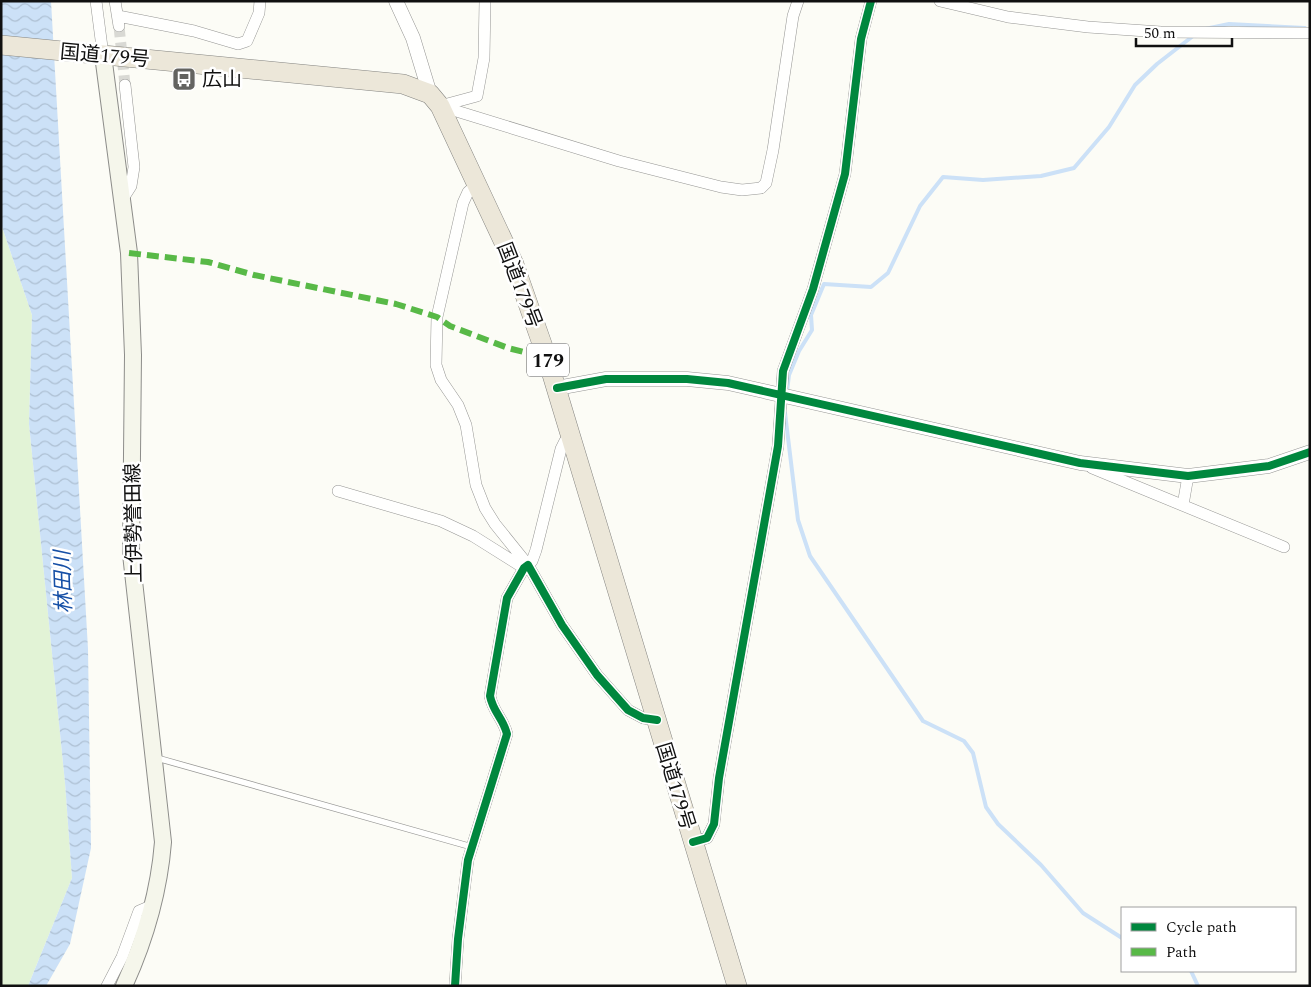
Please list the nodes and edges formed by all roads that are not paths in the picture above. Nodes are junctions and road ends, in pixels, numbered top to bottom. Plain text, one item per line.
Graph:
1 (96, 1) edge
2 (115, 1) edge
3 (260, 1) edge
4 (396, 1) edge
5 (485, 1) edge
6 (798, 1) edge
7 (870, 1) edge
8 (940, 1) edge
9 (1310, 33) edge
10 (1, 45) edge
11 (103, 55) junction
12 (125, 85) tunnel mouth
13 (435, 100) junction
14 (478, 184) junction
15 (122, 200) junction
16 (557, 388) junction
17 (785, 395) junction
18 (572, 437) junction
19 (1310, 452) edge
20 (1080, 463) junction
21 (1188, 476) junction
22 (338, 491) dead end
23 (1183, 505) junction
24 (1284, 547) dead end
25 (526, 566) junction
26 (657, 720) junction
27 (153, 757) junction
28 (693, 842) junction
29 (472, 847) junction
30 (153, 905) junction
31 (107, 986) edge
32 (124, 986) edge
33 (455, 986) edge
34 (737, 986) edge

1 - 11 street
2 - 3 street
4 - 13 street
5 - 13 street
6 - 13 street
7 - 17 street
8 - 9 street
10 - 11 highway, 国道179号
11 - 13 highway, 国道179号
11 - 15 main road, 上伊勢誉田線
12 - 15 street
13 - 14 highway, 国道179号 / 179
14 - 16 highway, 国道179号 / 179
14 - 25 street
15 - 27 main road, 上伊勢誉田線
16 - 17 street
16 - 18 highway, 国道179号 / 179
17 - 20 street
17 - 28 street
18 - 25 street
18 - 26 highway, 国道179号 / 179
19 - 21 street
20 - 21 street
20 - 23 street
21 - 23 street
22 - 25 street
23 - 24 street
25 - 26 street
25 - 29 street
26 - 28 highway, 国道179号 / 179
27 - 29 lane
27 - 30 main road, 上伊勢誉田線
28 - 34 highway, 国道179号 / 179
29 - 33 street
30 - 31 street
30 - 32 main road, 上伊勢誉田線

